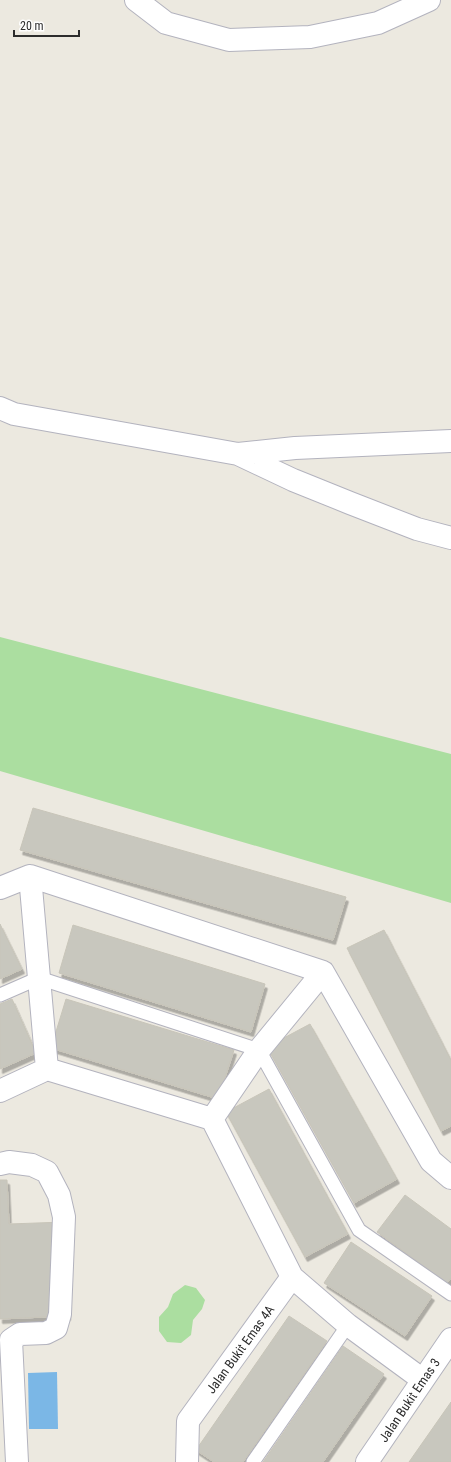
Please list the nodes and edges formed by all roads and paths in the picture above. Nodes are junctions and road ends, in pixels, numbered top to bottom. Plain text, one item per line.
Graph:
1 (136, 0) edge
2 (429, 0) edge
3 (0, 408) edge
4 (451, 440) edge
5 (238, 454) junction
6 (451, 538) edge
7 (30, 876) junction
8 (0, 888) edge
9 (323, 972) junction
10 (39, 978) junction
11 (0, 995) edge
12 (259, 1050) junction
13 (47, 1069) junction
14 (0, 1091) edge
15 (212, 1119) junction
16 (0, 1164) edge
17 (451, 1178) edge
18 (292, 1276) junction
19 (451, 1294) edge
20 (348, 1325) junction
21 (451, 1339) edge
22 (423, 1380) junction
23 (16, 1462) edge
24 (187, 1462) edge
25 (253, 1462) edge
26 (367, 1462) edge

1 - 2 street
3 - 5 street
4 - 5 street
5 - 6 street
7 - 8 street
7 - 9 street
7 - 10 street
9 - 12 street
9 - 17 street
10 - 11 lane
10 - 12 lane
10 - 13 street
12 - 15 street
12 - 19 lane
13 - 14 street
13 - 15 street
15 - 18 street
16 - 23 street
18 - 20 street
18 - 24 street, Jalan Bukit Emas 4A
20 - 22 street
20 - 25 lane
21 - 22 street, Jalan Bukit Emas 3
22 - 26 street, Jalan Bukit Emas 3

